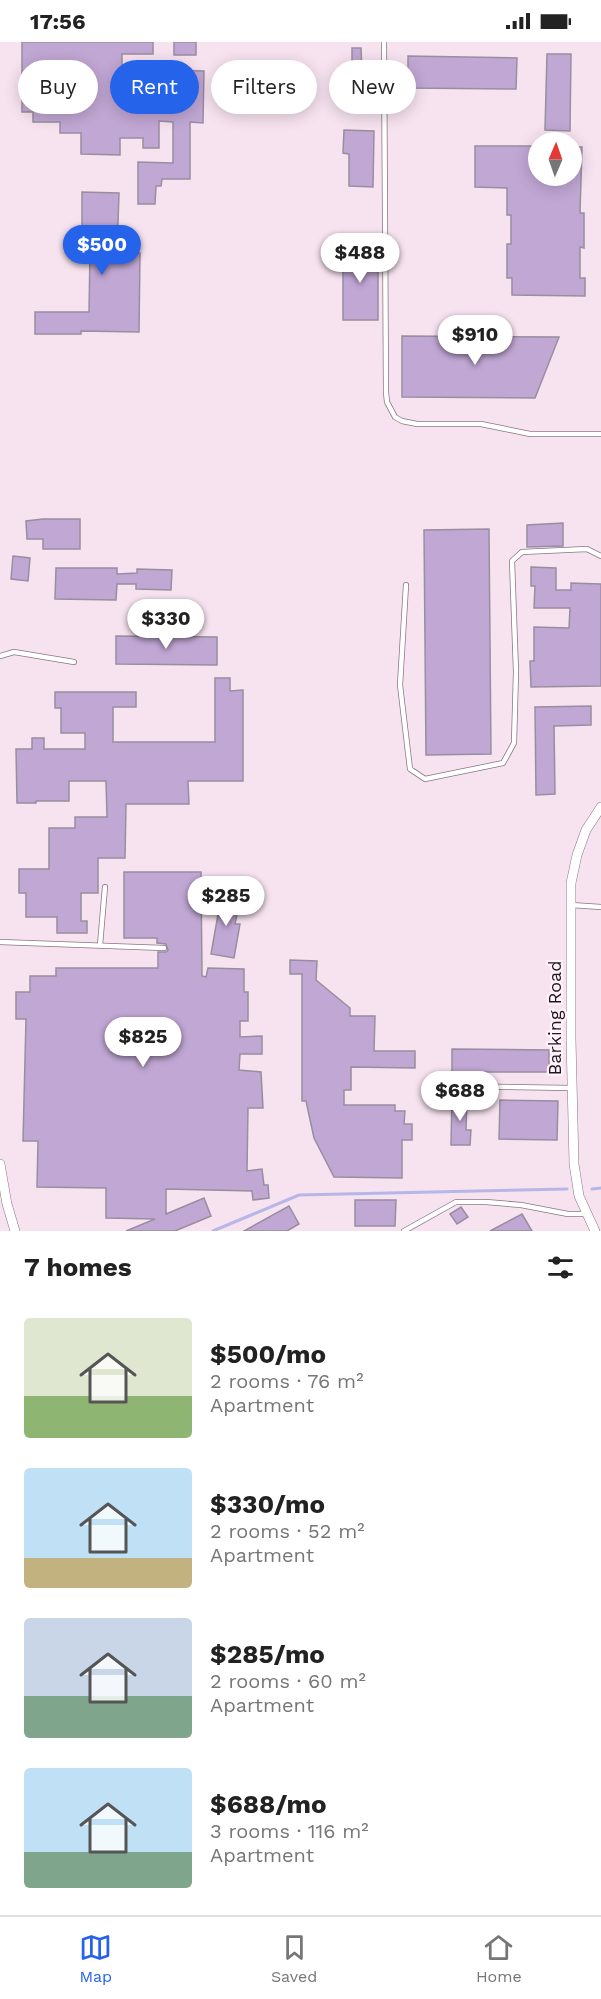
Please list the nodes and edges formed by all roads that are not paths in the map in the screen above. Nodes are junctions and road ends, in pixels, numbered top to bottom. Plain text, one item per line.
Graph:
1 (384, 42) edge
2 (601, 434) edge
3 (601, 556) edge
4 (406, 585) dead end
5 (0, 656) edge
6 (74, 662) dead end
7 (601, 807) edge
8 (105, 887) dead end
9 (571, 905) junction
10 (601, 907) edge
11 (0, 942) edge
12 (100, 945) junction
13 (164, 948) dead end
14 (442, 1086) dead end
15 (572, 1088) junction
16 (0, 1164) edge
17 (586, 1214) junction
18 (15, 1231) edge
19 (404, 1231) edge
20 (595, 1231) edge

1 - 2 lane
3 - 4 lane
5 - 6 lane
7 - 9 street, Barking Road
8 - 12 lane
9 - 10 lane
9 - 15 street, Barking Road
11 - 12 lane
12 - 13 lane
14 - 15 lane
15 - 17 street, Barking Road
16 - 18 street
17 - 19 lane
17 - 20 street, Barking Road

